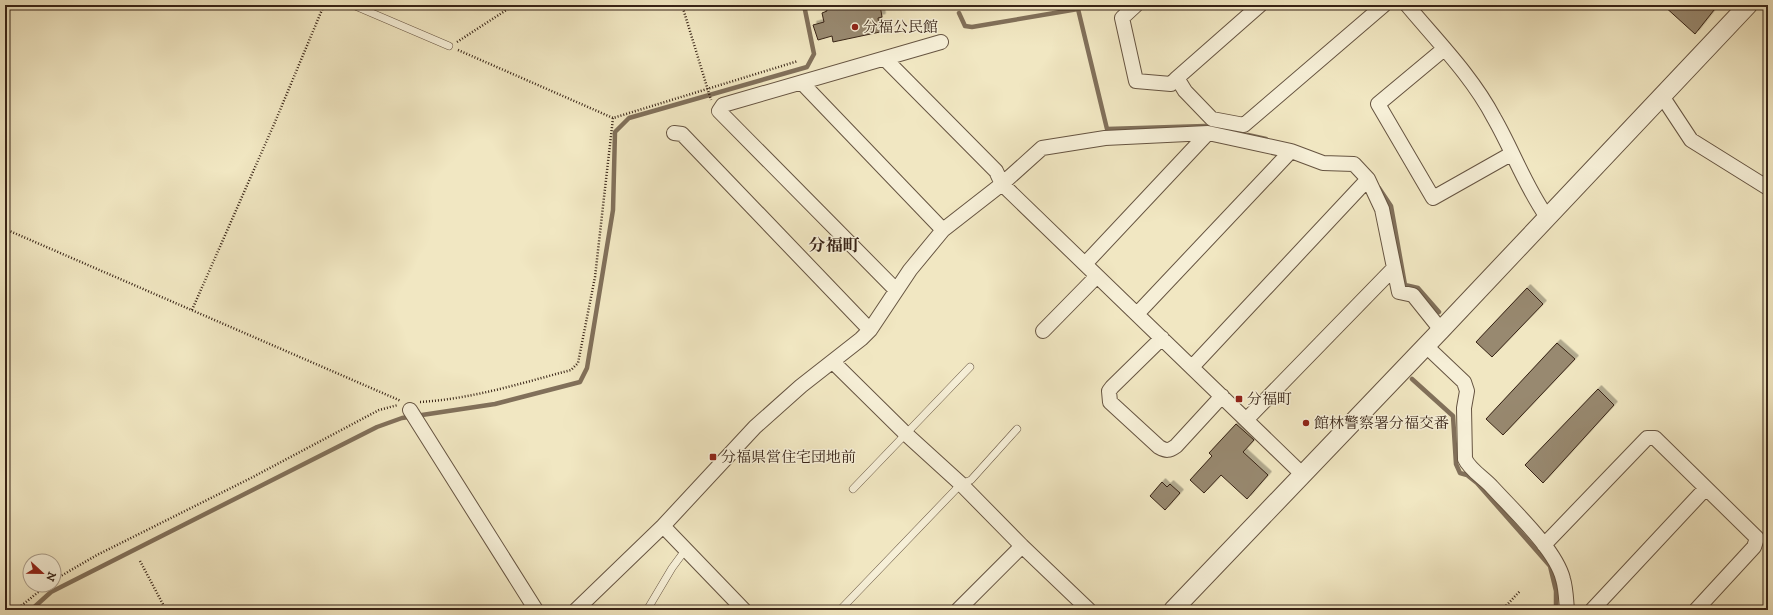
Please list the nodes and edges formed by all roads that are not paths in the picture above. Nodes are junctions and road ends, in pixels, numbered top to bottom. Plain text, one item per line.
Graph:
1 (353, 5) edge
2 (1136, 5) edge
3 (1260, 5) edge
4 (1384, 5) edge
5 (1407, 5) edge
6 (1748, 5) edge
7 (941, 42) dead end
8 (450, 46) road end
9 (1444, 49) junction
10 (885, 59) junction
11 (1177, 78) junction
12 (802, 83) junction
13 (1662, 96) junction
14 (674, 133) dead end
15 (1208, 134) junction
16 (1290, 152) junction
17 (1511, 154) junction
18 (1368, 180) junction
19 (1002, 184) junction
20 (1768, 188) edge
21 (1547, 217) junction
22 (943, 230) junction
23 (1085, 264) junction
24 (1394, 268) junction
25 (1097, 276) junction
26 (896, 290) junction
27 (1137, 314) junction
28 (870, 330) junction
29 (1441, 330) junction
30 (1043, 331) dead end
31 (1162, 338) junction
32 (1425, 345) junction
33 (833, 362) junction
34 (970, 366) dead end
35 (1192, 367) junction
36 (1222, 396) junction
37 (412, 411) road end
38 (1246, 420) junction
39 (1017, 430) dead end
40 (906, 434) junction
41 (1302, 474) junction
42 (961, 484) junction
43 (1706, 488) junction
44 (853, 489) dead end
45 (663, 526) junction
46 (1544, 545) junction
47 (1022, 546) junction
48 (686, 549) junction
49 (536, 610) edge
50 (576, 610) edge
51 (647, 610) edge
52 (744, 610) edge
53 (840, 610) edge
54 (958, 610) edge
55 (1089, 610) edge
56 (1173, 610) edge
57 (1567, 610) edge
58 (1592, 610) edge
59 (1696, 610) edge

1 - 8 lane
2 - 11 street
3 - 11 street
4 - 11 street
5 - 9 street
6 - 13 street
7 - 10 street
9 - 17 street
9 - 17 street
10 - 12 street
10 - 19 street
12 - 22 street
12 - 26 street
13 - 20 street
13 - 21 street
14 - 28 street
15 - 16 street
15 - 19 street
15 - 23 street
16 - 18 street
16 - 27 street
17 - 21 street
18 - 24 street
18 - 35 street
19 - 22 street
19 - 23 street
21 - 29 street
22 - 26 street
23 - 25 street
24 - 29 street
24 - 38 street
25 - 27 street
25 - 30 street
26 - 28 street
27 - 31 street
28 - 33 street
29 - 32 street
31 - 35 street
31 - 36 street
32 - 41 street
32 - 46 street
33 - 40 street
33 - 45 street
34 - 40 lane
35 - 36 street
36 - 38 street
37 - 49 street
38 - 41 street
39 - 42 lane
40 - 42 street
40 - 44 lane
41 - 56 street
42 - 47 street
42 - 53 lane
43 - 46 street
43 - 58 street
43 - 59 street
45 - 48 street
45 - 50 street
46 - 57 street
47 - 54 street
47 - 55 street
48 - 51 lane
48 - 52 street

